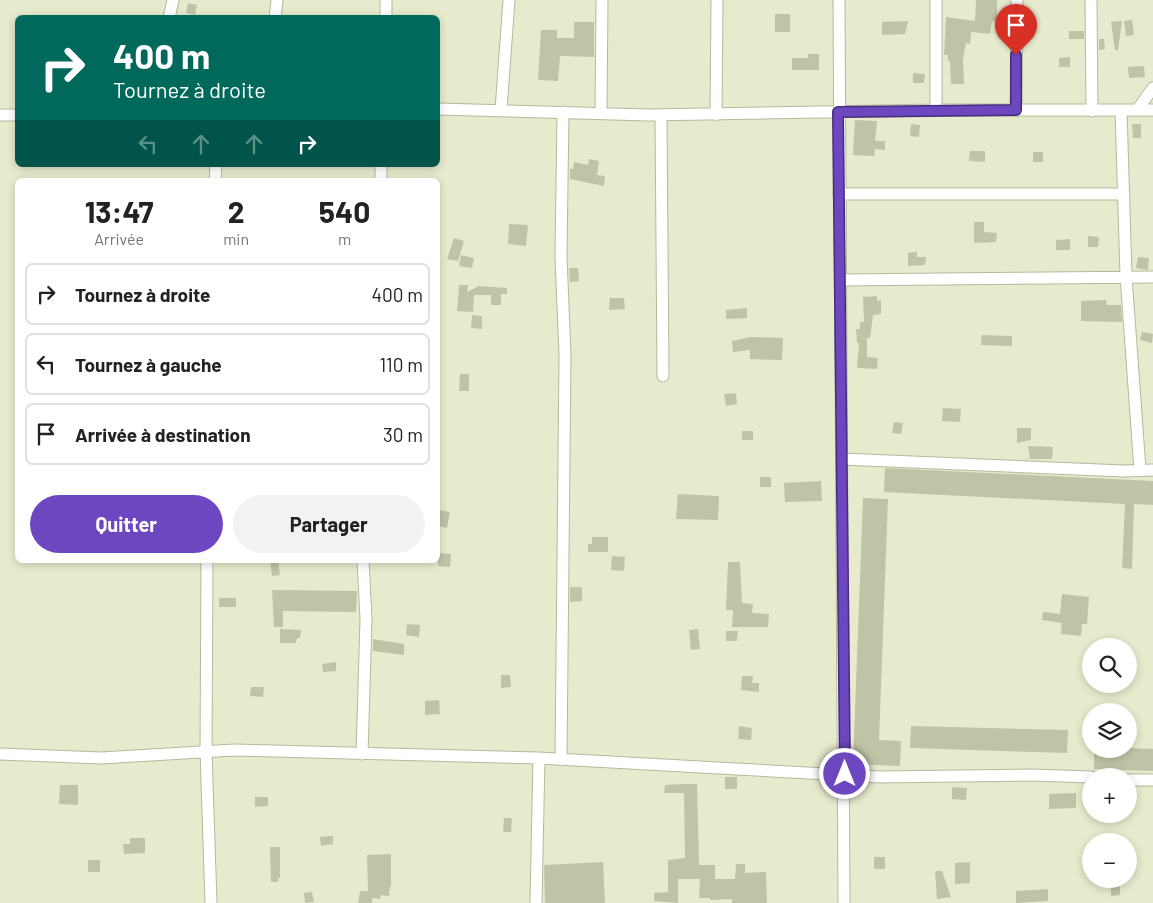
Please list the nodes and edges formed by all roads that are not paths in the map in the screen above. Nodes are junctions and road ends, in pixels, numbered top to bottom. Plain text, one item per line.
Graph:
1 (173, 0) edge
2 (278, 0) edge
3 (386, 0) edge
4 (510, 0) edge
5 (602, 0) edge
6 (718, 0) edge
7 (838, 0) edge
8 (936, 0) edge
9 (1017, 0) edge
10 (1091, 0) edge
11 (170, 15) edge
12 (276, 15) edge
13 (386, 15) edge
14 (1153, 88) edge
15 (440, 109) edge
16 (501, 110) junction
17 (936, 110) junction
18 (1016, 110) junction
19 (1121, 110) junction
20 (1137, 110) junction
21 (1153, 110) edge
22 (1092, 111) junction
23 (563, 112) junction
24 (838, 112) junction
25 (601, 114) junction
26 (15, 115) edge
27 (661, 115) junction
28 (716, 115) junction
29 (0, 116) edge
30 (839, 194) junction
31 (1124, 194) junction
32 (1126, 276) junction
33 (1153, 277) edge
34 (841, 280) junction
35 (663, 376) dead end
36 (842, 459) junction
37 (1140, 470) junction
38 (1153, 470) edge
39 (207, 563) edge
40 (363, 563) edge
41 (206, 751) junction
42 (0, 754) edge
43 (362, 754) junction
44 (539, 758) junction
45 (561, 760) junction
46 (845, 774) junction
47 (1082, 777) edge
48 (1137, 780) edge
49 (1153, 780) edge
50 (211, 903) edge
51 (536, 903) edge
52 (844, 903) edge

1 - 11 street
2 - 12 street
3 - 13 street
4 - 16 street
5 - 25 street
6 - 28 street
7 - 24 street
8 - 17 street
9 - 18 street
10 - 22 street
14 - 20 street
15 - 16 street
16 - 23 street
17 - 18 street
17 - 24 street
18 - 22 street
19 - 20 street
19 - 22 street
19 - 31 street
20 - 21 street
23 - 25 street
23 - 45 street
24 - 28 street
24 - 30 street
25 - 27 street
26 - 29 street
27 - 28 street
27 - 35 street
30 - 31 street
30 - 34 street
31 - 32 street
32 - 33 street
32 - 34 street
32 - 37 street
34 - 36 street
36 - 37 street
36 - 46 street
37 - 38 street
39 - 41 street
40 - 43 street
41 - 42 street
41 - 43 street
41 - 50 street
43 - 44 street
44 - 45 street
44 - 51 street
45 - 46 street
46 - 47 street
46 - 52 street
48 - 49 street

